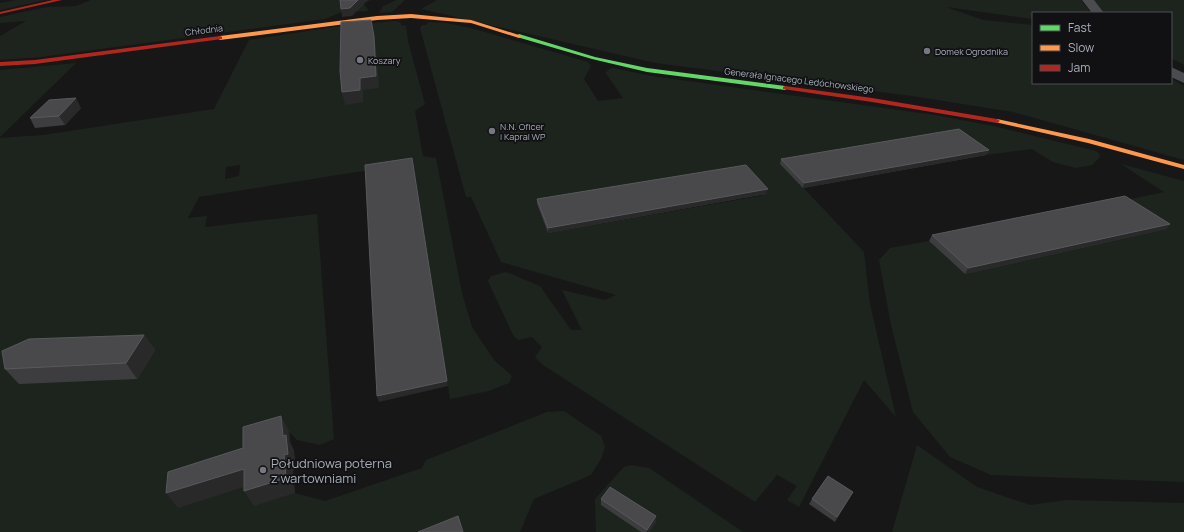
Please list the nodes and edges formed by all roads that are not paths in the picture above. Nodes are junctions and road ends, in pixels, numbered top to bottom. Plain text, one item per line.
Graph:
1 (60, 0) edge
2 (1088, 0) edge
3 (1097, 12) edge
4 (0, 13) edge
5 (411, 16) joint
6 (0, 64) edge
7 (1172, 72) edge
8 (1184, 79) edge
9 (1184, 167) edge

1 - 4 street
2 - 3 street
5 - 6 street, Chłodnia
5 - 9 street, Generała Ignacego Ledóchowskiego
7 - 8 street

